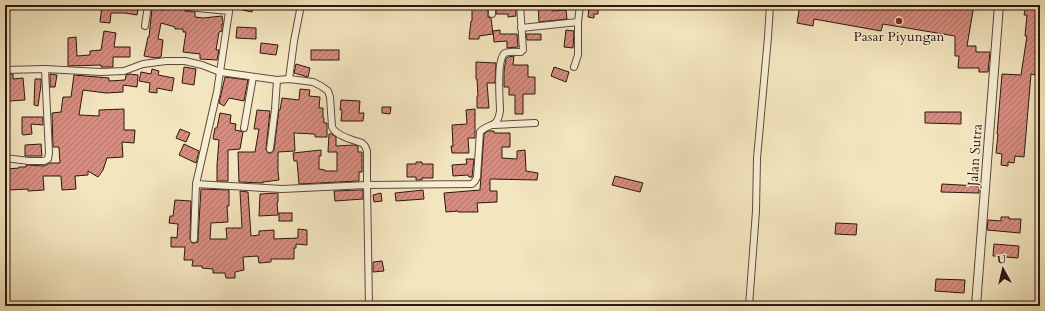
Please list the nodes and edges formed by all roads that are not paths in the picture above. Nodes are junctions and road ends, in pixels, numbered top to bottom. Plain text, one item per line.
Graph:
1 (148, 5) edge
2 (301, 5) edge
3 (492, 5) edge
4 (520, 5) edge
5 (580, 5) edge
6 (770, 5) edge
7 (999, 5) edge
8 (187, 7) dead end
9 (230, 8) edge
10 (492, 14) dead end
11 (578, 22) junction
12 (145, 26) dead end
13 (521, 28) junction
14 (574, 67) dead end
15 (45, 69) junction
16 (5, 70) edge
17 (220, 72) junction
18 (253, 77) junction
19 (289, 79) junction
20 (277, 80) junction
21 (535, 123) dead end
22 (494, 125) junction
23 (244, 128) dead end
24 (270, 149) dead end
25 (5, 158) edge
26 (196, 184) junction
27 (367, 185) junction
28 (194, 239) dead end
29 (369, 306) edge
30 (749, 306) edge
31 (976, 306) edge

1 - 12 street
2 - 19 street
3 - 10 street
4 - 13 street
5 - 11 street
6 - 30 street
7 - 31 street, Jalan Sutra
8 - 9 street
9 - 17 street
11 - 13 street
11 - 14 street
13 - 22 street
15 - 16 street
15 - 17 street
15 - 25 street
17 - 18 street
17 - 26 street
18 - 20 street
18 - 23 street
19 - 20 street
19 - 27 street
20 - 24 street
21 - 22 street
22 - 27 street
26 - 27 street
26 - 28 street
27 - 29 street

